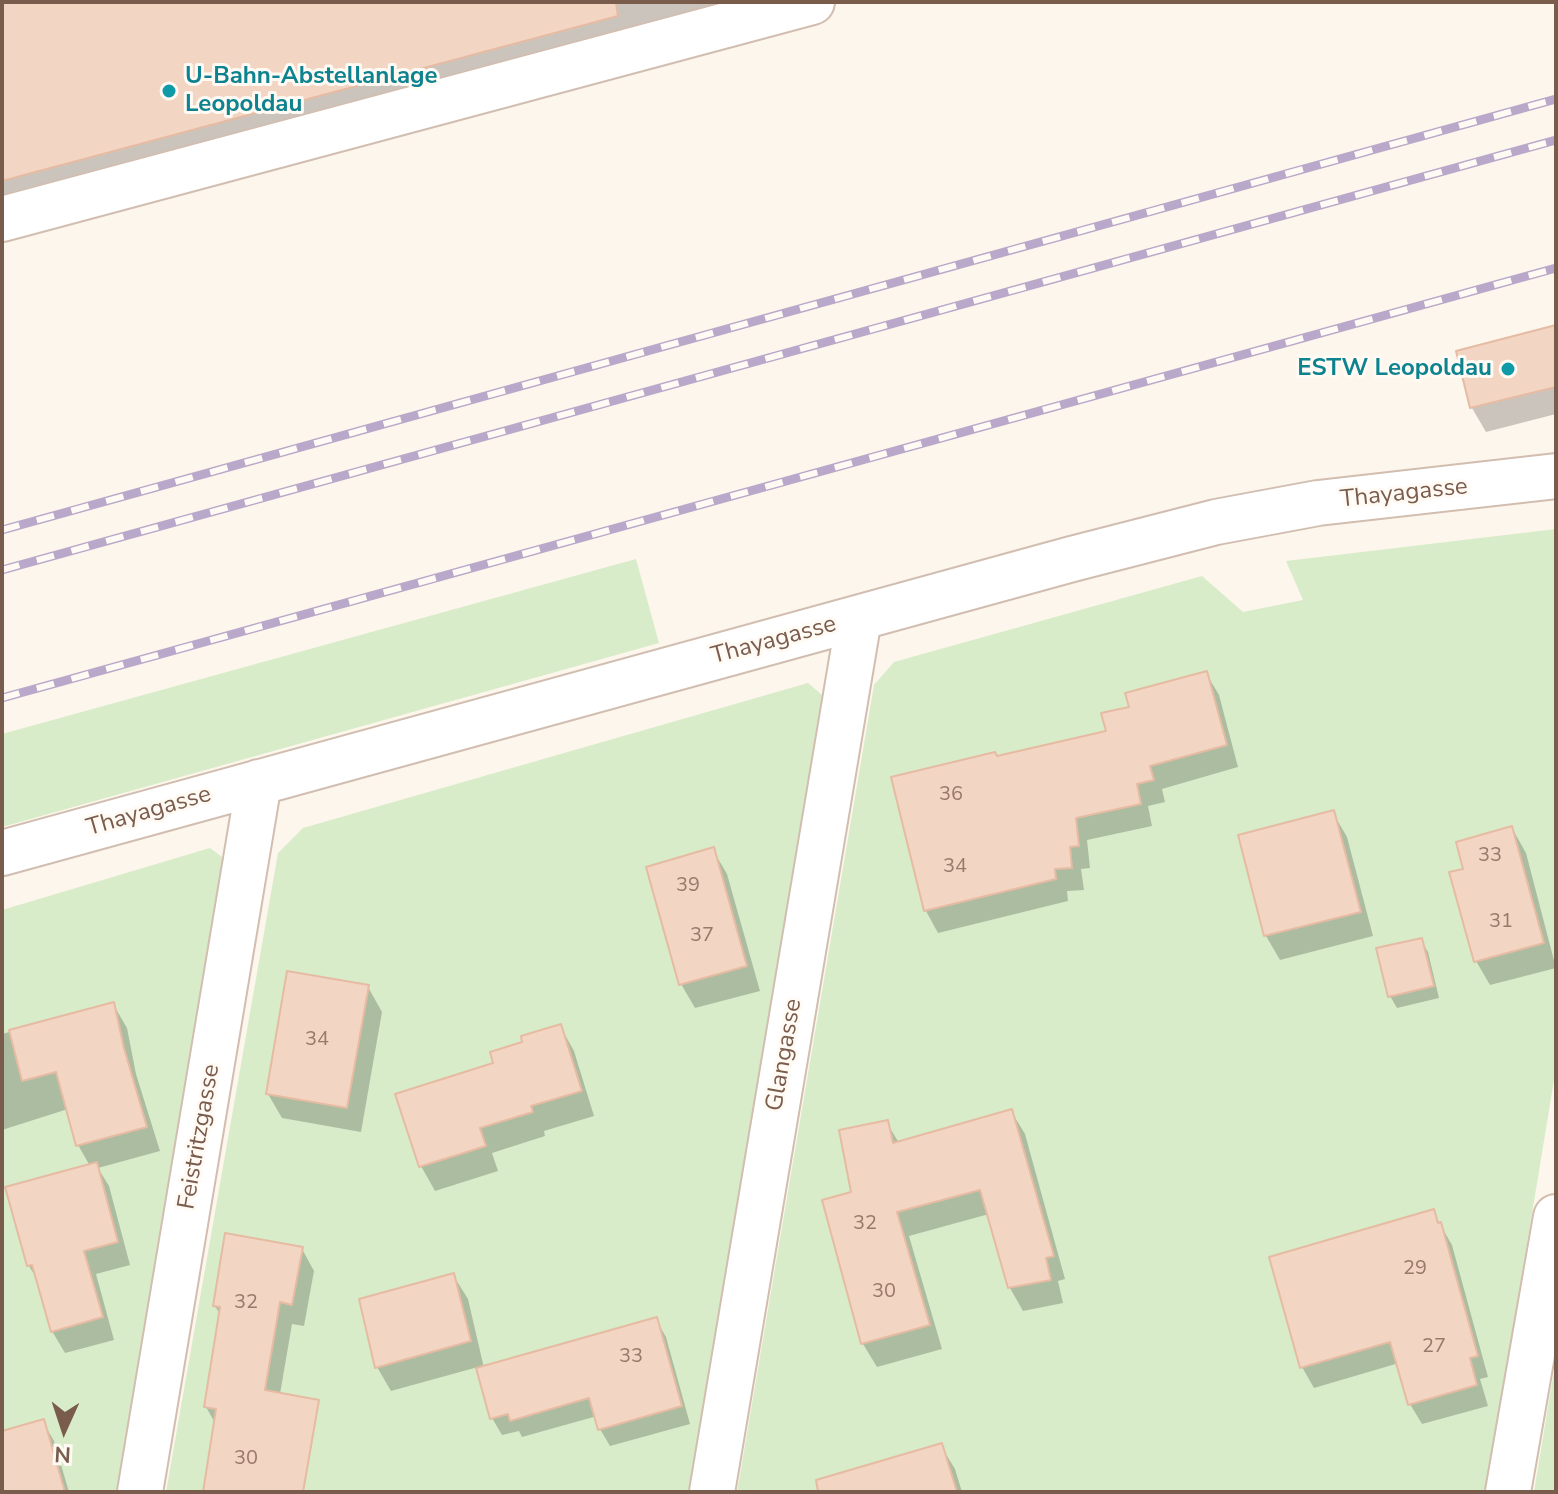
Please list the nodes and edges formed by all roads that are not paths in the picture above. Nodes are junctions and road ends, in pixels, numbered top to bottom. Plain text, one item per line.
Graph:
1 (812, 2) edge
2 (2, 219) edge
3 (1556, 476) edge
4 (859, 618) junction
5 (259, 782) junction
6 (2, 853) edge
7 (1556, 1217) edge
8 (140, 1492) edge
9 (712, 1492) edge
10 (1508, 1492) edge

1 - 2 street
3 - 4 street, Thayagasse
4 - 5 street, Thayagasse
4 - 9 street, Glangasse
5 - 6 street, Thayagasse
5 - 8 street, Feistritzgasse
7 - 10 street

